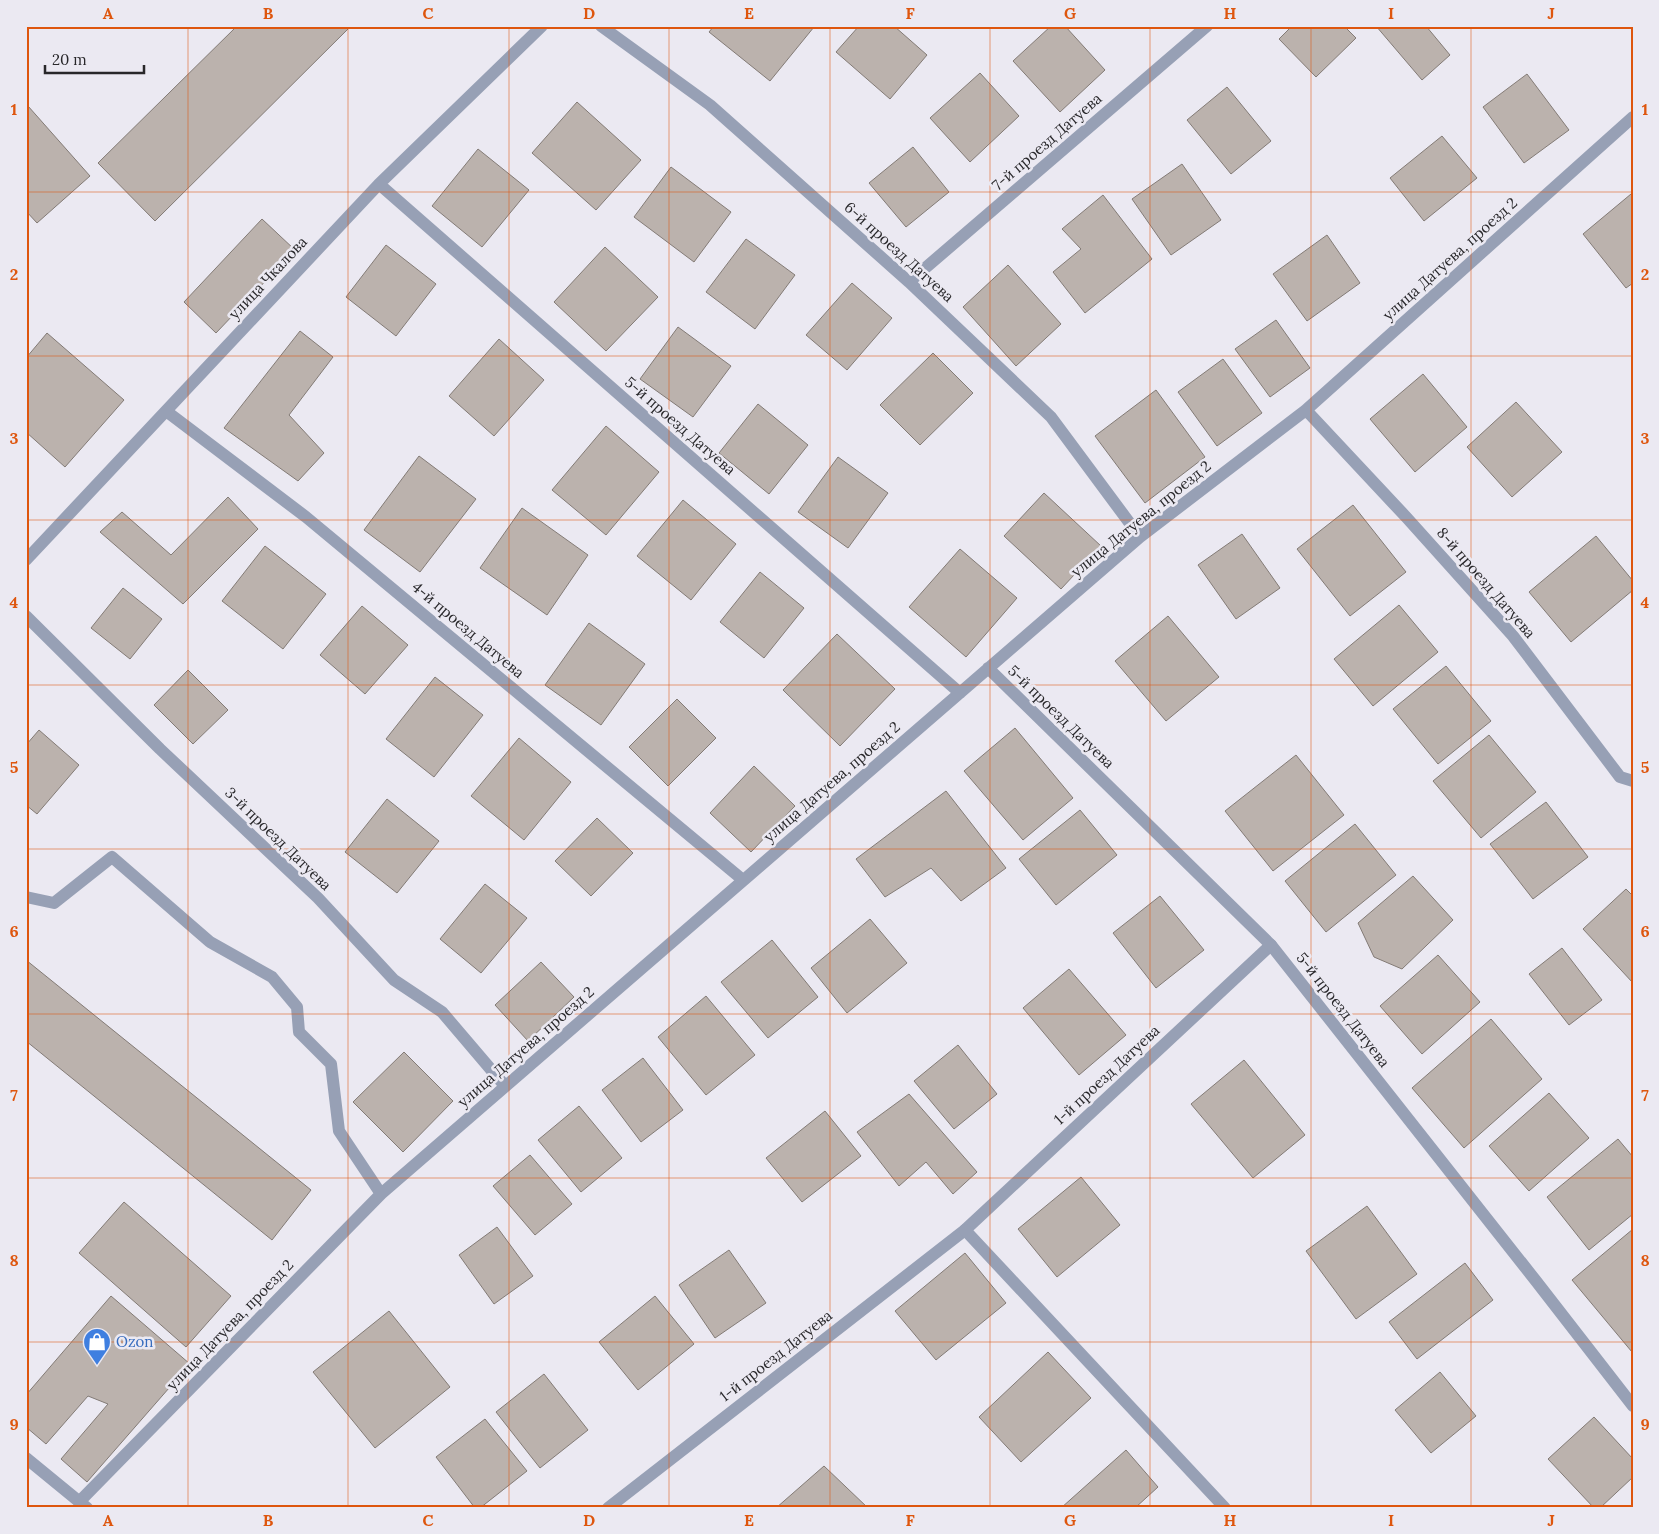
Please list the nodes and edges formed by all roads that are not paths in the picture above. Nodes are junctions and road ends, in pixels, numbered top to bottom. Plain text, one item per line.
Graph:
1 (542, 26) edge
2 (601, 26) edge
3 (1207, 26) edge
4 (1633, 117) edge
5 (379, 184) junction
6 (909, 282) junction
7 (1306, 410) junction
8 (166, 411) junction
9 (1140, 537) junction
10 (26, 560) edge
11 (26, 616) edge
12 (988, 668) junction
13 (960, 693) junction
14 (1633, 781) edge
15 (743, 880) junction
16 (26, 897) edge
17 (1271, 945) junction
18 (505, 1086) junction
19 (381, 1194) junction
20 (964, 1230) junction
21 (1633, 1406) edge
22 (26, 1458) edge
23 (83, 1505) edge
24 (608, 1508) edge
25 (1225, 1508) edge

1 - 5 street, улица Чкалова
2 - 6 street, 6-й проезд Датуева
3 - 6 street, 7-й проезд Датуева
4 - 7 street, улица Датуева, проезд 2
5 - 8 street, улица Чкалова
5 - 13 street, 5-й проезд Датуева
6 - 9 street, 6-й проезд Датуева
7 - 9 street, улица Датуева, проезд 2
7 - 14 street, 8-й проезд Датуева
8 - 10 street, улица Чкалова
8 - 15 street, 4-й проезд Датуева
9 - 12 street, улица Датуева, проезд 2
11 - 18 street, 3-й проезд Датуева
12 - 13 street, улица Датуева, проезд 2
12 - 17 street, 5-й проезд Датуева
13 - 15 street, улица Датуева, проезд 2
15 - 18 street, улица Датуева, проезд 2
16 - 19 street
17 - 20 street, 1-й проезд Датуева
17 - 21 street, 5-й проезд Датуева
18 - 19 street, улица Датуева, проезд 2
19 - 23 street, улица Датуева, проезд 2
20 - 24 street, 1-й проезд Датуева
20 - 25 street
22 - 23 street

